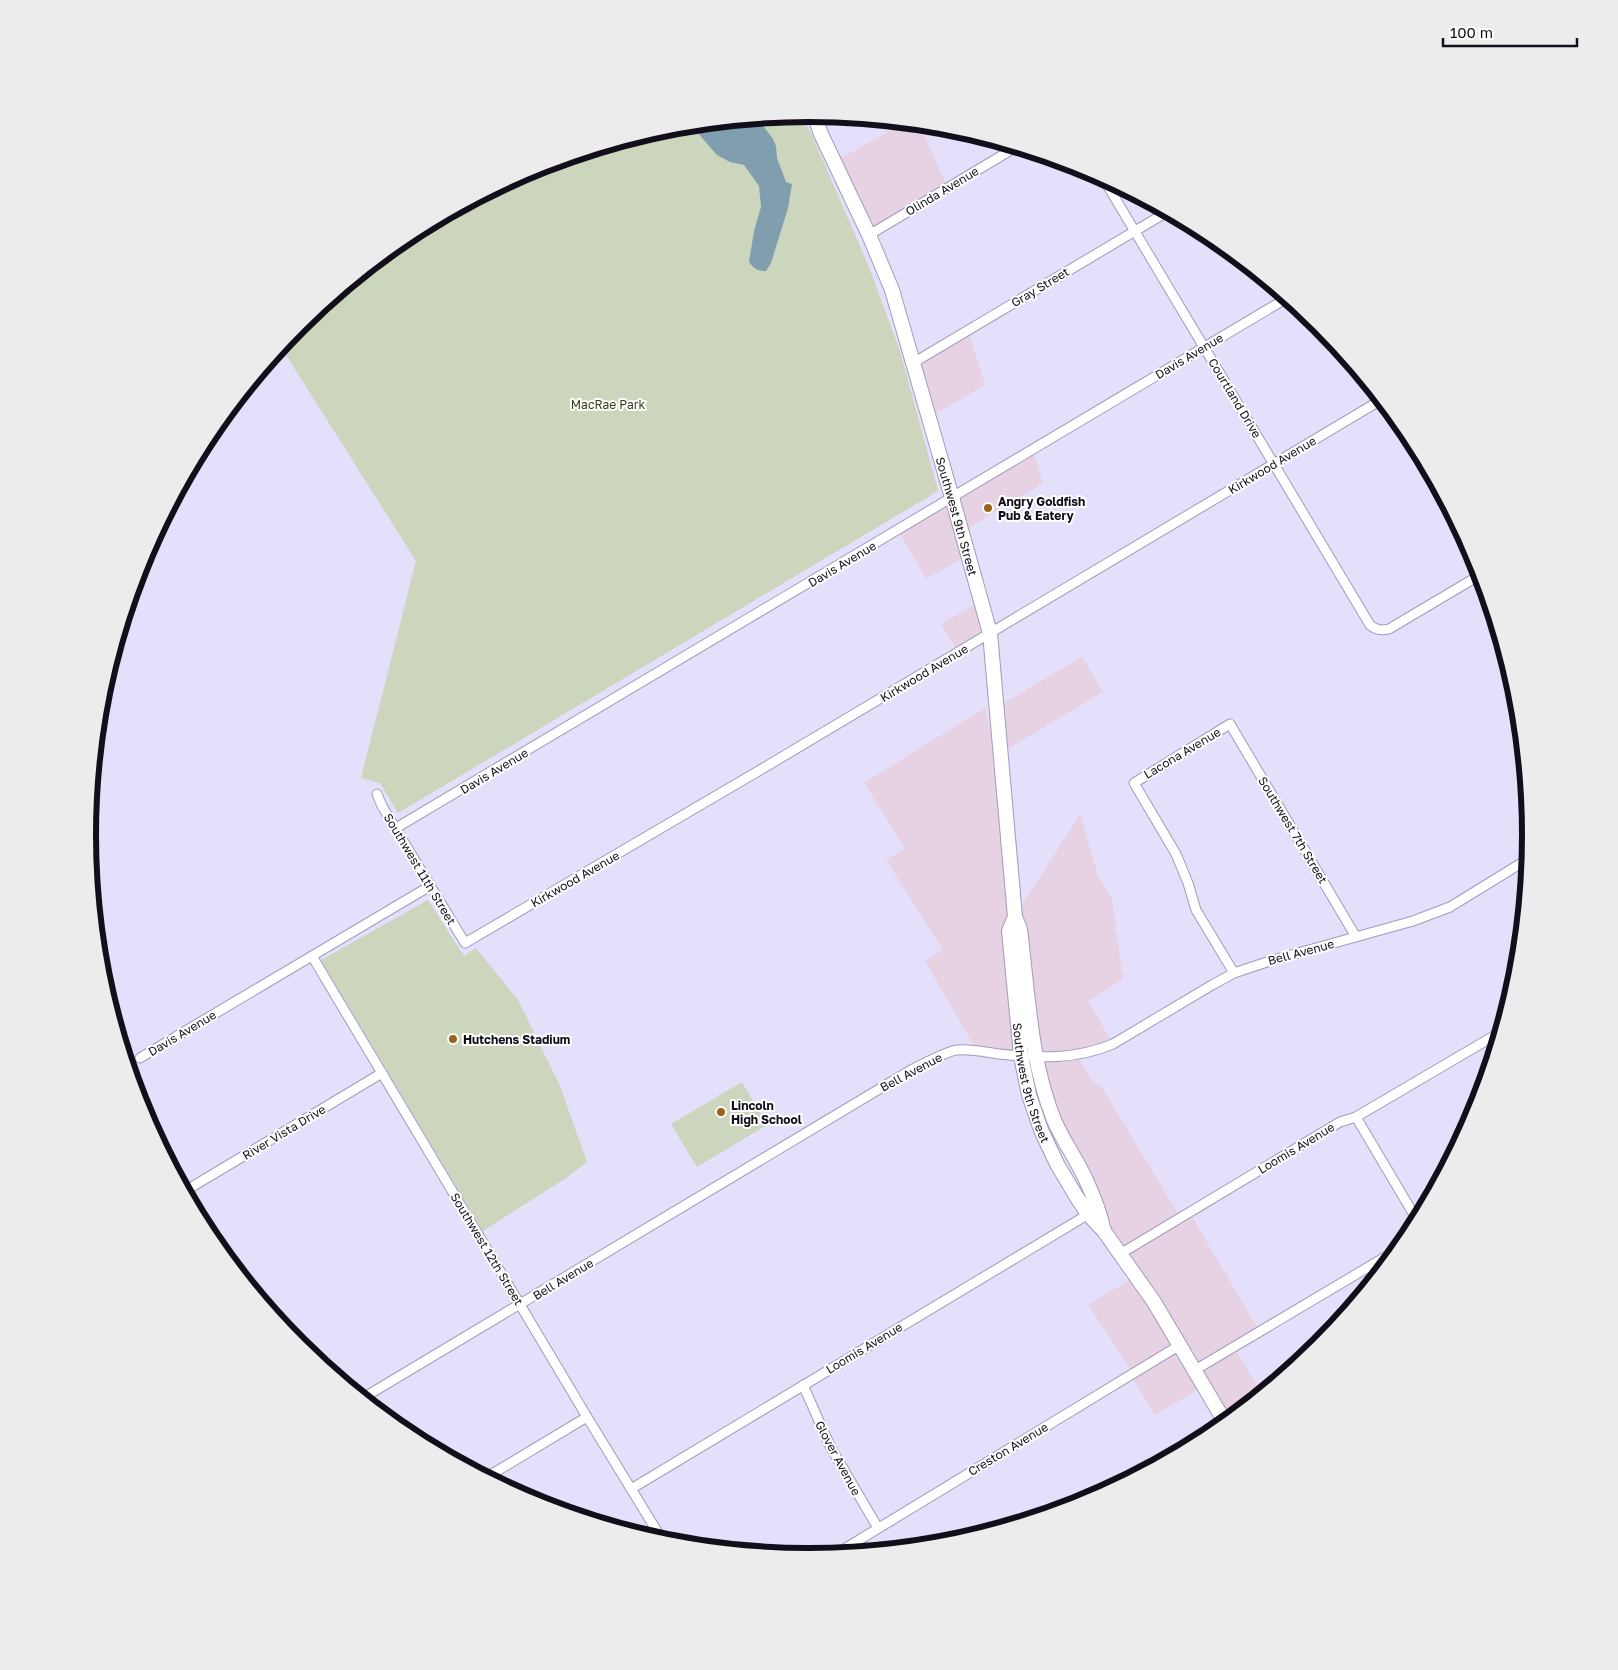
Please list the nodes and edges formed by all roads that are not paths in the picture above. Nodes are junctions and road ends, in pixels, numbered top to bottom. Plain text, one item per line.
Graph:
1 (814, 122) edge
2 (817, 122) edge
3 (821, 134) junction
4 (1009, 151) edge
5 (1110, 190) edge
6 (1161, 216) edge
7 (1135, 231) junction
8 (869, 235) junction
9 (1281, 301) edge
10 (1204, 347) junction
11 (913, 363) junction
12 (1376, 403) edge
13 (1274, 464) junction
14 (952, 498) junction
15 (1473, 578) edge
16 (990, 633) junction
17 (1230, 724) joint
18 (378, 794) dead end
19 (396, 828) junction
20 (1521, 863) edge
21 (430, 886) junction
22 (1015, 917) junction
23 (1356, 937) junction
24 (465, 943) joint
25 (312, 956) junction
26 (1234, 973) junction
27 (1492, 1037) edge
28 (1021, 1056) junction
29 (1036, 1056) junction
30 (140, 1058) dead end
31 (382, 1073) junction
32 (1356, 1117) junction
33 (191, 1189) edge
34 (1093, 1211) junction
35 (1413, 1213) edge
36 (1120, 1254) junction
37 (1381, 1259) edge
38 (520, 1305) junction
39 (1180, 1345) junction
40 (1194, 1370) junction
41 (803, 1385) junction
42 (368, 1395) edge
43 (1222, 1415) edge
44 (587, 1417) junction
45 (493, 1473) edge
46 (631, 1488) junction
47 (655, 1528) junction
48 (878, 1528) junction
49 (652, 1530) edge
50 (657, 1531) edge
51 (848, 1546) edge

1 - 3 main road, Southwest 9th Street
2 - 3 main road, Southwest 9th Street
3 - 8 main road, Southwest 9th Street
4 - 8 street, Olinda Avenue
5 - 7 street, Courtland Drive
6 - 7 street, Gray Street
7 - 10 street, Courtland Drive
7 - 11 street, Gray Street
8 - 11 main road, Southwest 9th Street
9 - 10 street, Davis Avenue
10 - 13 street, Courtland Drive
10 - 14 street, Davis Avenue
11 - 14 main road, Southwest 9th Street
12 - 13 street, Kirkwood Avenue
13 - 15 street, Courtland Drive
13 - 16 street, Kirkwood Avenue
14 - 16 main road, Southwest 9th Street
14 - 19 street, Davis Avenue
16 - 22 main road, Southwest 9th Street
16 - 24 street, Kirkwood Avenue
17 - 23 street, Southwest 7th Street
17 - 26 street, Lacona Avenue
18 - 19 street, Southwest 11th Street
19 - 21 street, Southwest 11th Street
20 - 23 street, Bell Avenue
21 - 24 street, Southwest 11th Street
21 - 25 street, Davis Avenue
22 - 28 main road, Southwest 9th Street
22 - 29 main road, Southwest 9th Street
23 - 26 street, Bell Avenue
25 - 30 street, Davis Avenue
25 - 31 street, Southwest 12th Street
26 - 29 street, Bell Avenue
27 - 32 street, Loomis Avenue
28 - 29 street, Bell Avenue
28 - 34 main road, Southwest 9th Street
28 - 38 street, Bell Avenue
29 - 34 main road, Southwest 9th Street
31 - 33 street, River Vista Drive
31 - 38 street, Southwest 12th Street
32 - 35 street
32 - 36 street, Loomis Avenue
34 - 36 main road, Southwest 9th Street
34 - 41 street, Loomis Avenue
36 - 39 main road, Southwest 9th Street
37 - 40 street
38 - 42 street, Bell Avenue
38 - 44 street, Southwest 12th Street
39 - 40 main road, Southwest 9th Street
39 - 48 street, Creston Avenue
40 - 43 main road, Southwest 9th Street
41 - 46 street, Loomis Avenue
41 - 48 street, Glover Avenue
44 - 45 street
44 - 46 street, Southwest 12th Street
46 - 47 street, Southwest 12th Street
47 - 49 street
47 - 50 street, Southwest 12th Street
48 - 51 street, Creston Avenue

